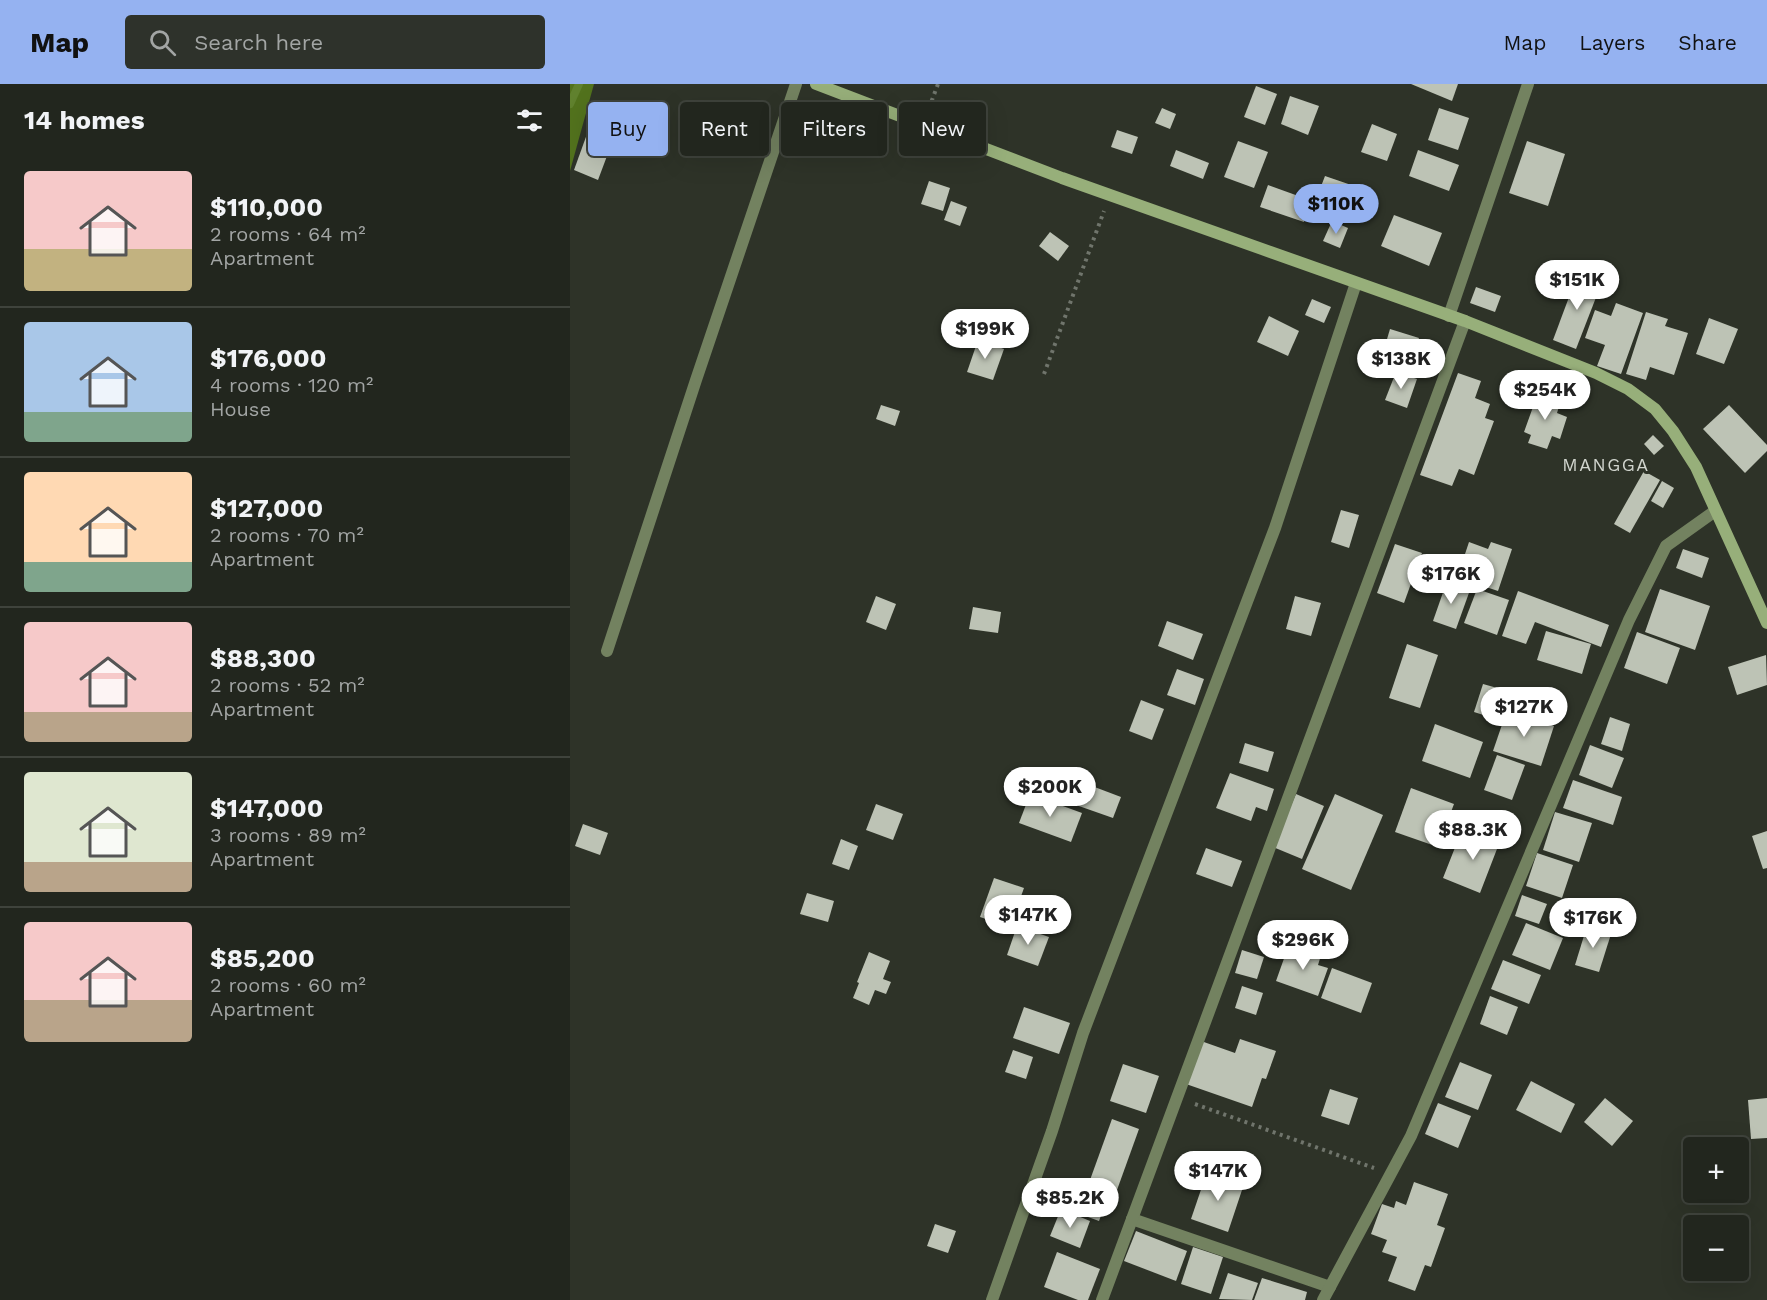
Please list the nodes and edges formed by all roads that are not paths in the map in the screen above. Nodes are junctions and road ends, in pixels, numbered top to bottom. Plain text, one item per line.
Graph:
1 (796, 84) edge
2 (816, 84) edge
3 (1528, 84) edge
4 (1356, 283) junction
5 (1449, 316) junction
6 (1465, 321) junction
7 (1715, 511) junction
8 (1767, 623) edge
9 (607, 651) dead end
10 (1132, 1219) junction
11 (1330, 1287) junction
12 (992, 1300) edge
13 (1102, 1300) edge
14 (1323, 1300) edge

1 - 9 street
2 - 4 street
3 - 5 street
4 - 5 street
4 - 12 street
5 - 6 street
6 - 7 street
6 - 10 street
7 - 8 street
7 - 11 street
10 - 11 street
10 - 13 street
11 - 14 street

